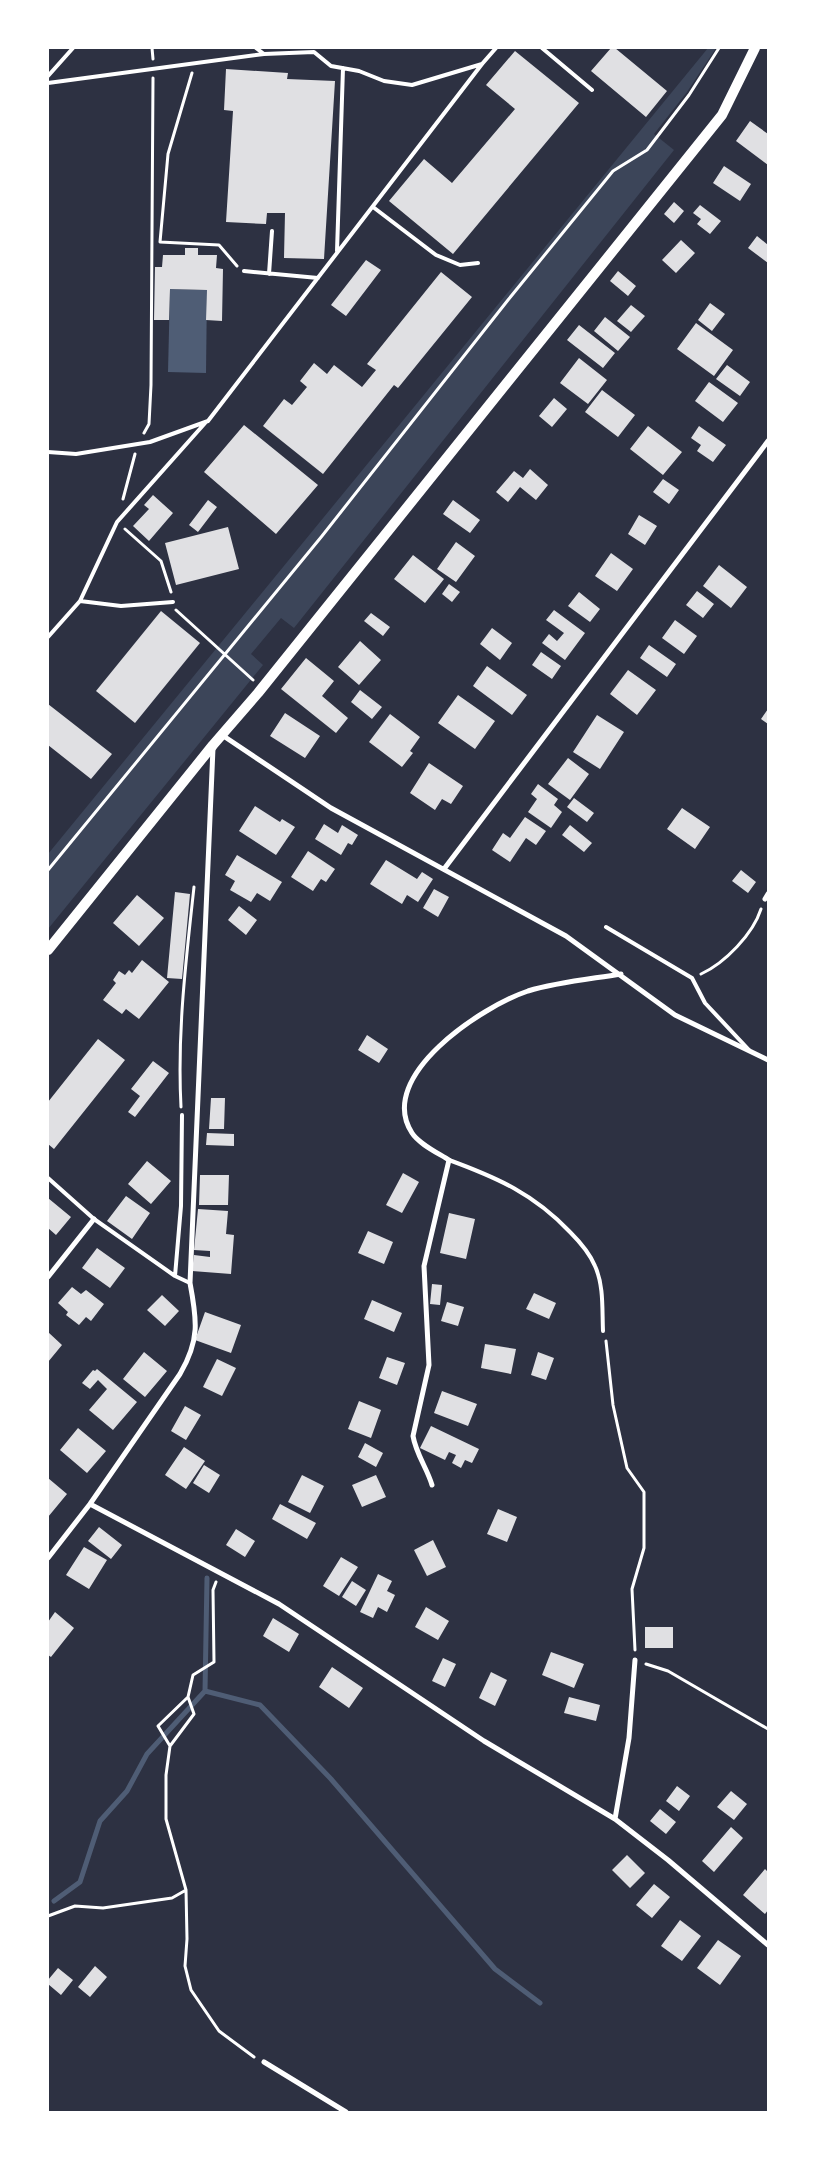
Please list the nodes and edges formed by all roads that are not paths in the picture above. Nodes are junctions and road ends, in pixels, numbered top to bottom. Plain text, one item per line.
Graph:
1 (73, 48) edge
2 (256, 48) edge
3 (319, 48) edge
4 (496, 48) edge
5 (542, 48) edge
6 (755, 48) edge
7 (314, 52) junction
8 (264, 54) junction
9 (482, 64) junction
10 (343, 68) junction
11 (48, 76) edge
12 (48, 83) edge
13 (592, 90) dead end
14 (373, 207) junction
15 (272, 231) dead end
16 (337, 252) junction
17 (478, 263) dead end
18 (244, 271) road end
19 (269, 274) junction
20 (318, 278) junction
21 (208, 421) junction
22 (768, 441) edge
23 (48, 452) edge
24 (80, 601) junction
25 (173, 602) road end
26 (48, 637) edge
27 (222, 734) junction
28 (213, 745) junction
29 (444, 869) junction
30 (606, 928) dead end
31 (48, 950) edge
32 (621, 974) junction
33 (750, 1051) junction
34 (768, 1060) edge
35 (182, 1115) road end
36 (449, 1160) junction
37 (48, 1178) edge
38 (94, 1218) junction
39 (175, 1276) junction
40 (48, 1277) edge
41 (190, 1283) junction
42 (603, 1330) road end
43 (432, 1485) dead end
44 (90, 1504) junction
45 (48, 1558) edge
46 (635, 1660) road end
47 (615, 1819) junction
48 (768, 1945) edge
49 (264, 2062) road end
50 (346, 2112) edge

1 - 11 lane
2 - 8 lane
3 - 7 lane
4 - 9 lane
5 - 13 lane
6 - 27 main road
7 - 8 lane
7 - 10 lane
8 - 12 lane
9 - 10 lane
9 - 14 lane
10 - 16 lane
14 - 16 lane
14 - 17 lane
15 - 19 lane
16 - 20 lane
18 - 19 lane
19 - 20 lane
20 - 21 lane
21 - 23 lane
21 - 24 lane
22 - 29 street
24 - 25 lane
24 - 26 lane
27 - 28 main road
27 - 29 street
28 - 31 main road
28 - 41 street
29 - 32 street
30 - 33 lane
32 - 33 street
32 - 36 street
33 - 34 street
35 - 39 lane
36 - 42 lane
36 - 43 street
37 - 38 lane
38 - 39 lane
38 - 40 street
39 - 41 lane
41 - 44 street
44 - 45 street
44 - 47 street
46 - 47 street
47 - 48 street
49 - 50 street

